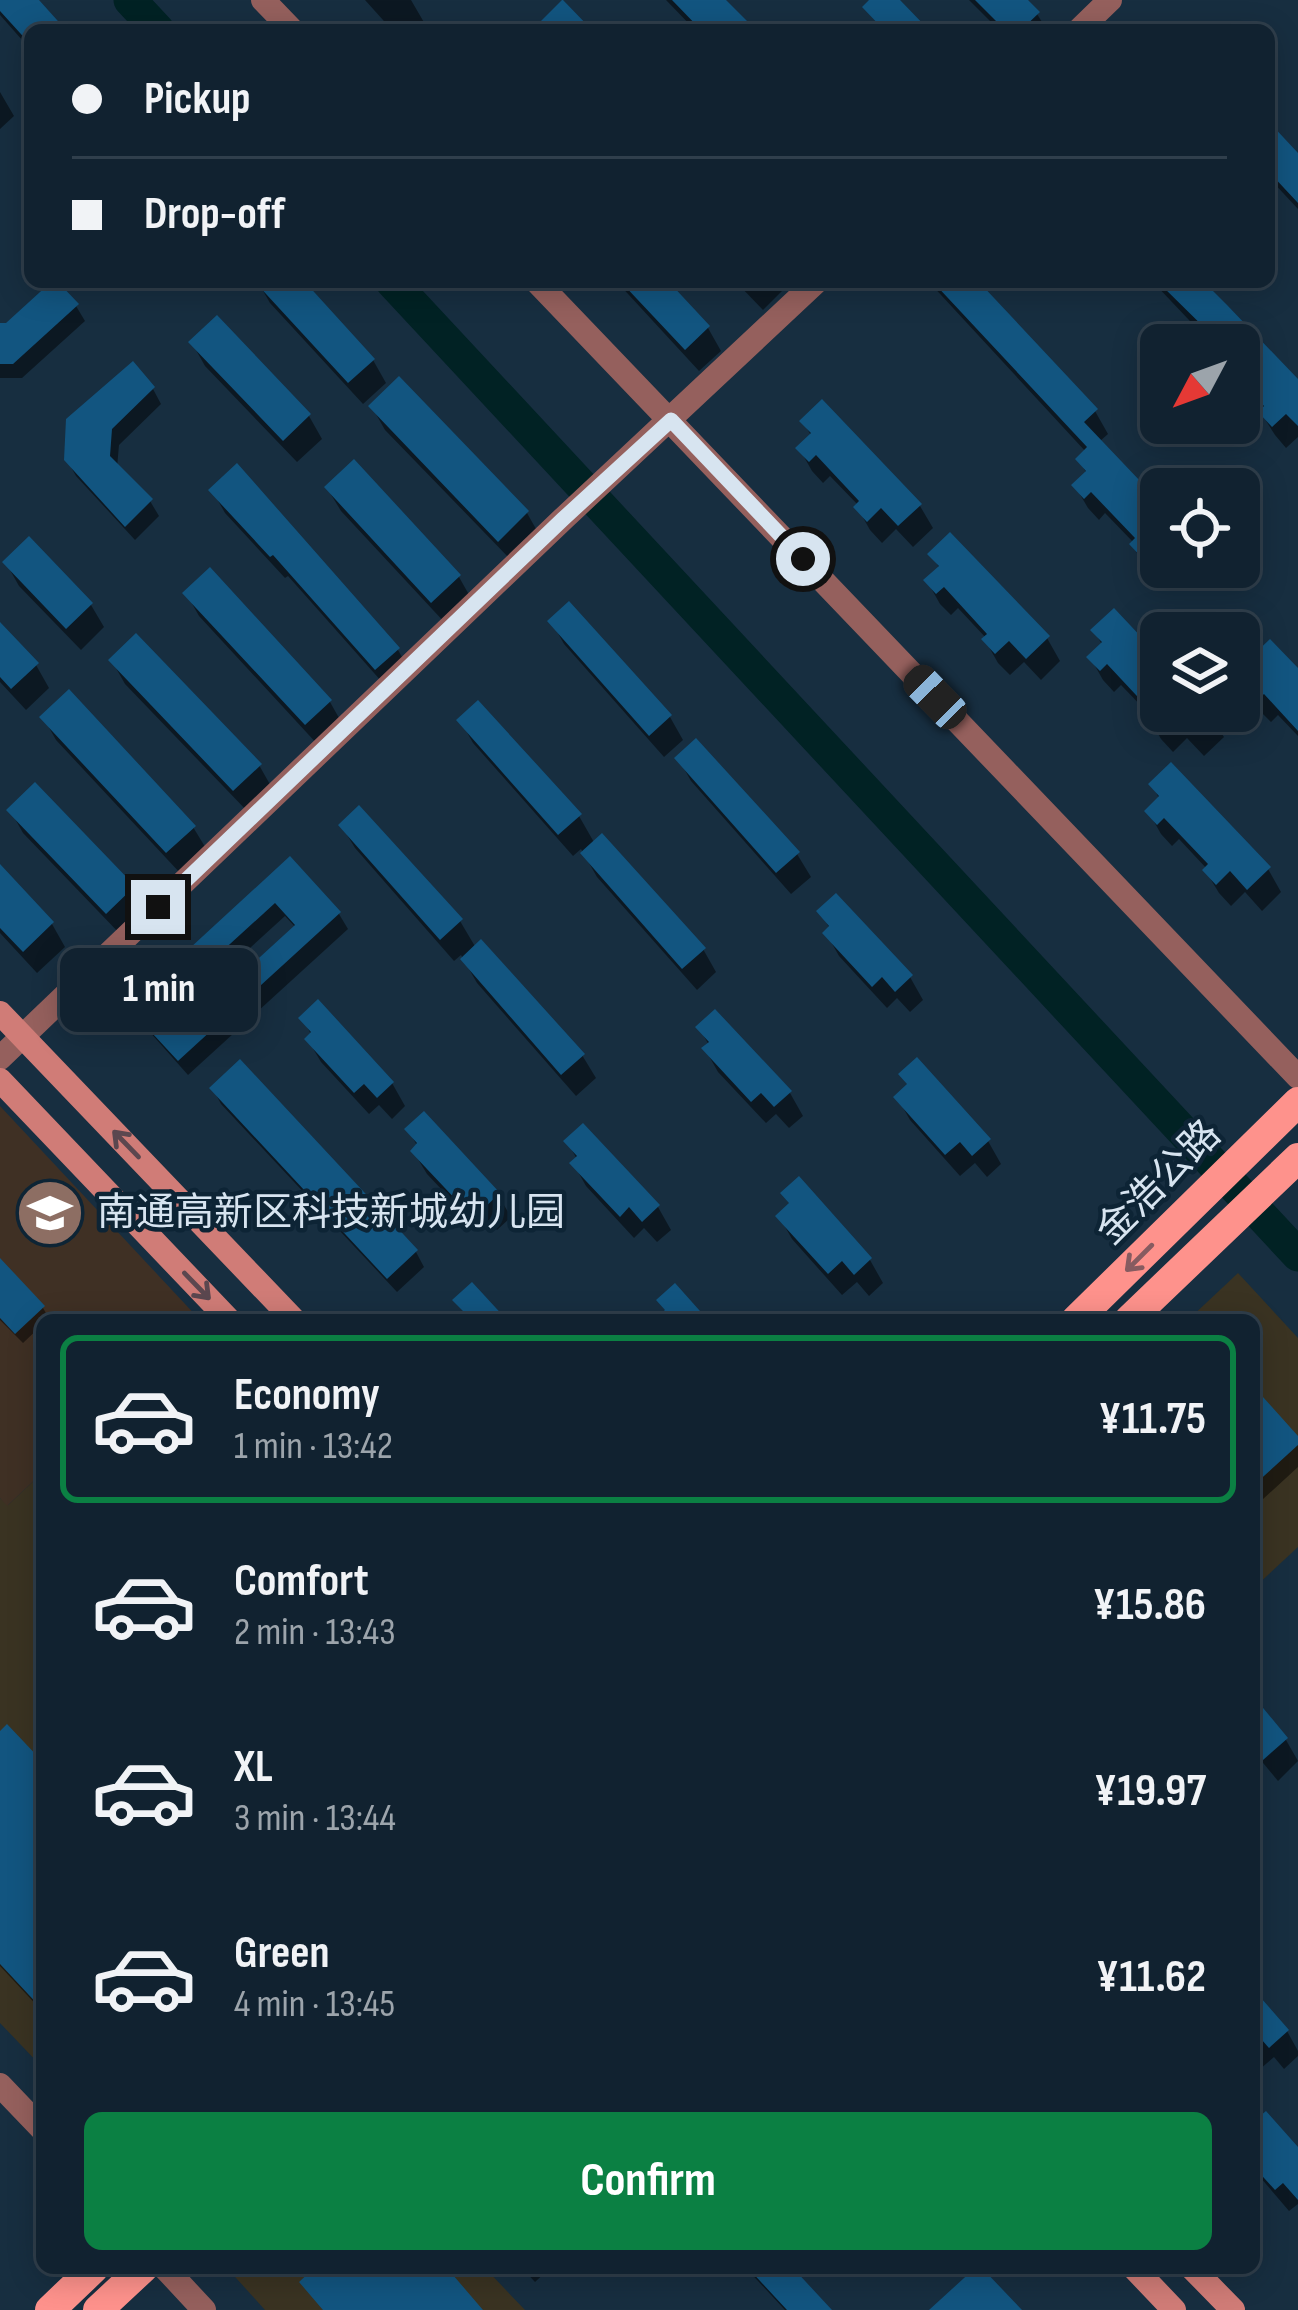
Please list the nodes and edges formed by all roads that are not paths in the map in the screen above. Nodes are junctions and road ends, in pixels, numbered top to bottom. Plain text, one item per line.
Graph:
1 (263, 0) edge
2 (1110, 0) edge
3 (286, 24) edge
4 (1085, 24) edge
5 (543, 288) edge
6 (810, 288) edge
7 (671, 420) junction
8 (0, 1013) edge
9 (23, 1036) junction
10 (0, 1058) edge
11 (1298, 1077) edge
12 (0, 1080) edge
13 (1298, 1102) edge
14 (1298, 1158) edge
15 (223, 1314) edge
16 (288, 1314) edge
17 (1082, 1314) edge
18 (1135, 1314) edge
19 (0, 2085) edge
20 (36, 2123) edge
21 (88, 2274) edge
22 (137, 2274) edge
23 (171, 2274) edge
24 (1140, 2274) edge
25 (1198, 2274) edge
26 (50, 2310) edge
27 (98, 2310) edge
28 (204, 2310) edge
29 (1174, 2310) edge
30 (1233, 2310) edge

1 - 3 street
2 - 4 street
5 - 7 street
6 - 7 street
7 - 9 street
7 - 11 street
8 - 9 main road
9 - 10 street
16 -> 9 main road
12 -> 15 main road
13 -> 17 main road, 金浩公路
14 - 18 main road
19 - 20 street
21 - 26 main road
22 - 27 main road
23 - 28 street
24 - 29 main road
25 - 30 main road

